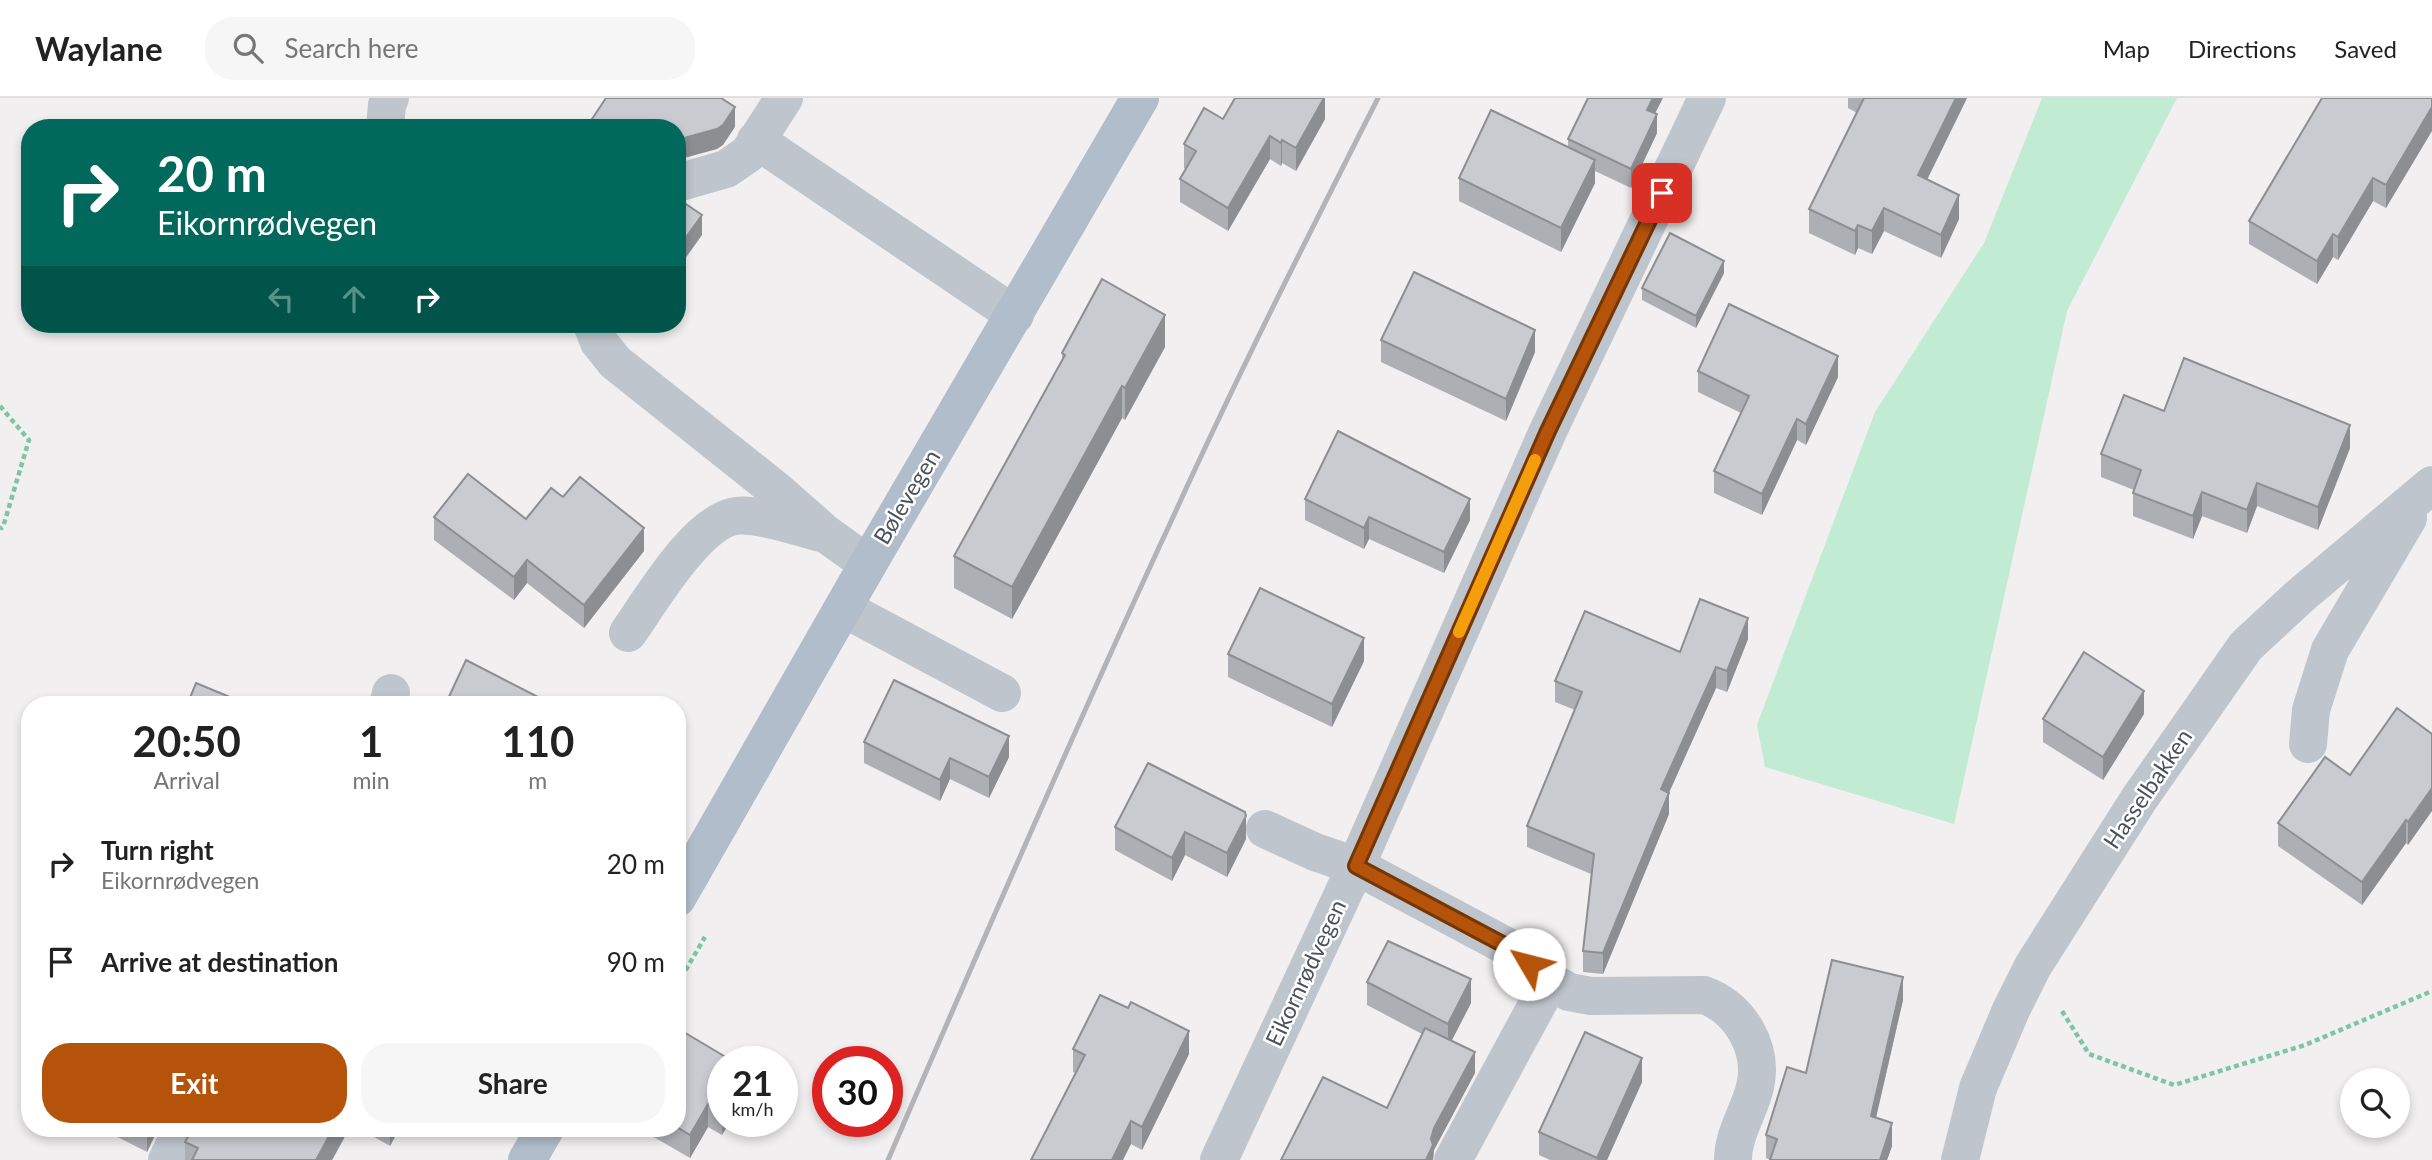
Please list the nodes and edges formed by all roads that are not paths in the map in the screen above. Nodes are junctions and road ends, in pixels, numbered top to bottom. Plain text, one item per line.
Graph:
1 (390, 98) edge
2 (784, 98) edge
3 (1140, 98) edge
4 (1707, 98) edge
5 (386, 119) edge
6 (756, 140) junction
7 (686, 180) edge
8 (1015, 315) junction
9 (589, 333) edge
10 (2428, 488) edge
11 (826, 534) junction
12 (868, 564) junction
13 (843, 608) junction
14 (628, 634) dead end
15 (1002, 693) dead end
16 (2308, 744) dead end
17 (1265, 828) dead end
18 (689, 852) edge
19 (1356, 866) junction
20 (1550, 981) junction
21 (178, 1137) edge
22 (540, 1137) edge
23 (167, 1160) edge
24 (527, 1160) edge
25 (1219, 1160) edge
26 (1453, 1160) edge
27 (1733, 1160) edge
28 (1960, 1160) edge

1 - 5 street
2 - 6 street
3 - 8 main road, Bølevegen
4 - 19 street, Eikornrødvegen
6 - 7 street
6 - 8 street
8 - 12 main road, Bølevegen
9 - 11 street
10 - 16 street
10 - 28 street, Hasselbakken
11 - 12 street
11 - 14 street
12 - 13 main road, Bølevegen
13 - 15 street
13 - 18 main road, Bølevegen
17 - 19 street
19 - 20 street
19 - 25 street, Eikornrødvegen
20 - 26 street
20 - 27 street
21 - 23 street
22 - 24 main road

